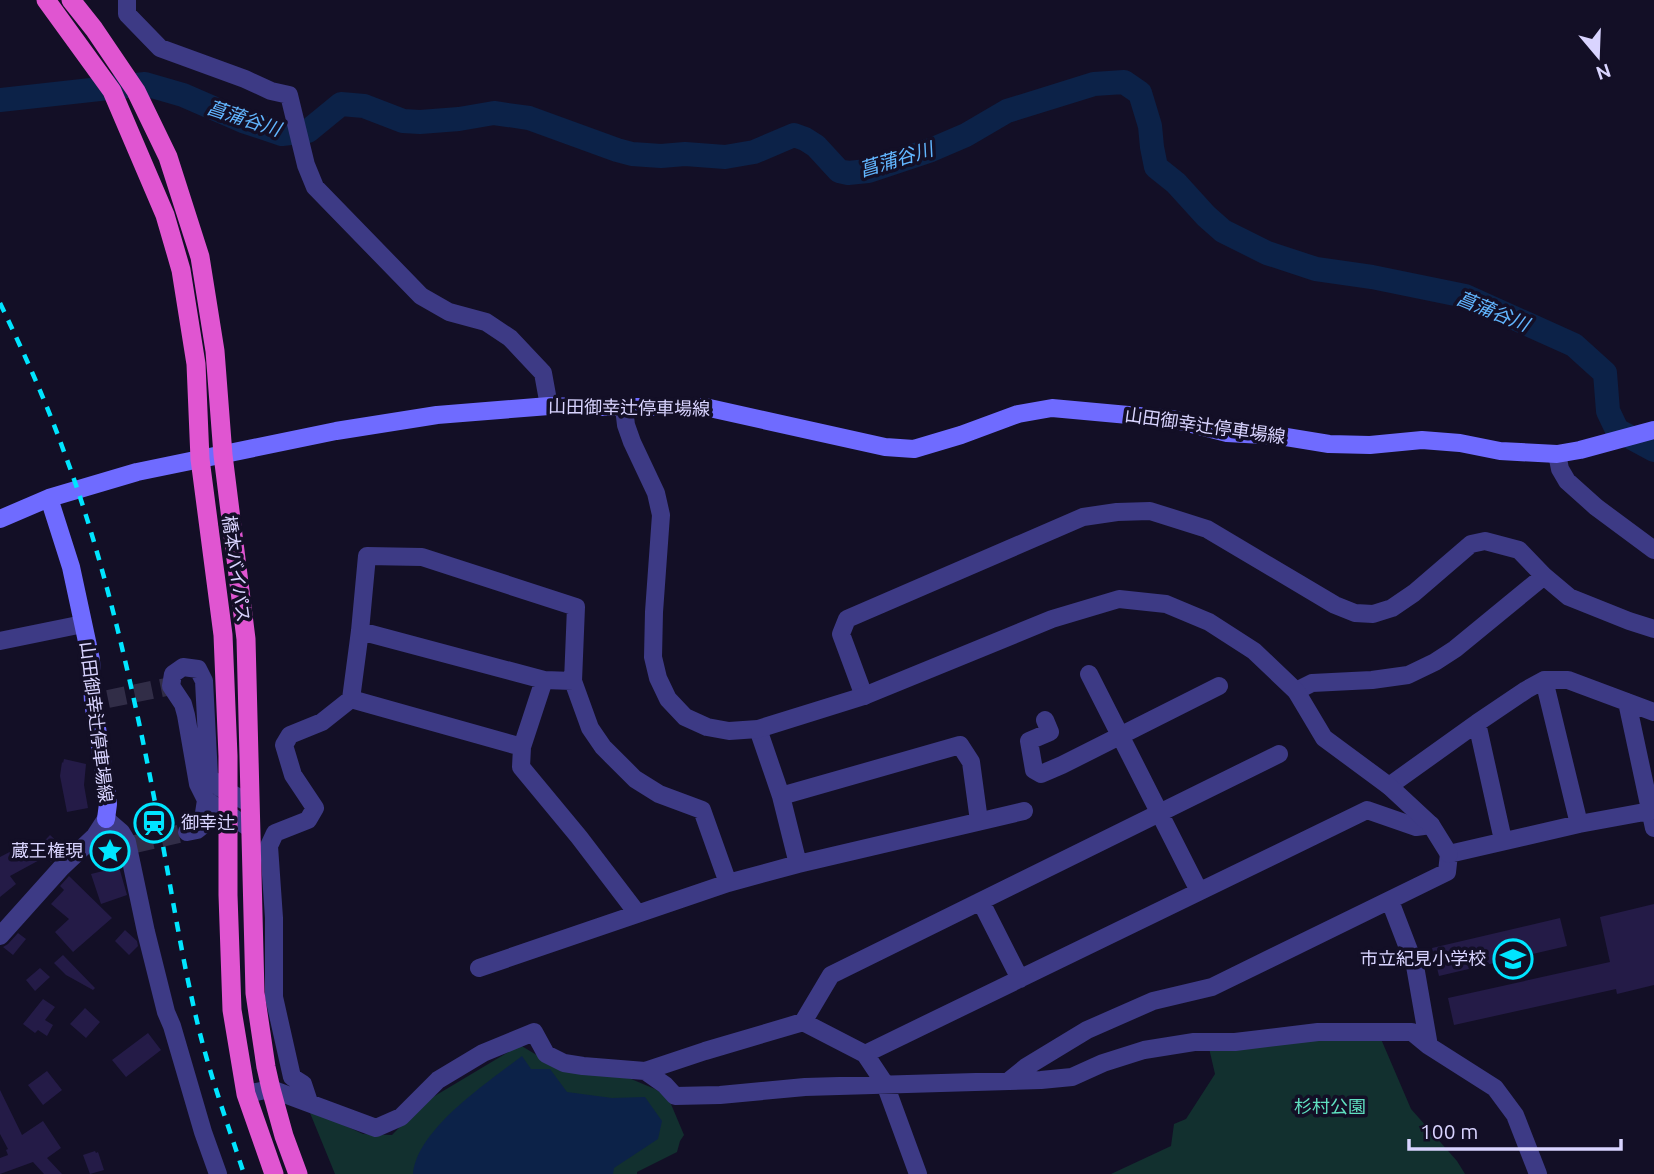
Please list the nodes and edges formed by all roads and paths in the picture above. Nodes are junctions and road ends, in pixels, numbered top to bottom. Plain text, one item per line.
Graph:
1 (47, 0) edge
2 (71, 0) edge
3 (127, 0) edge
4 (549, 406) junction
5 (624, 408) junction
6 (1649, 432) edge
7 (1557, 454) junction
8 (223, 455) junction
9 (200, 459) junction
10 (49, 498) junction
11 (0, 519) edge
12 (1654, 550) edge
13 (1544, 576) junction
14 (83, 624) junction
15 (1654, 629) edge
16 (360, 631) junction
17 (0, 641) edge
18 (1089, 674) dead end
19 (544, 680) junction
20 (1544, 680) junction
21 (573, 681) junction
22 (1219, 686) dead end
23 (1296, 691) junction
24 (864, 696) junction
25 (351, 699) junction
26 (1627, 702) junction
27 (1654, 712) edge
28 (1045, 720) dead end
29 (1478, 723) junction
30 (758, 729) junction
31 (1121, 736) junction
32 (523, 747) junction
33 (1279, 754) dead end
34 (1389, 786) junction
35 (228, 791) junction
36 (781, 796) junction
37 (206, 800) junction
38 (249, 803) junction
39 (1024, 811) dead end
40 (228, 813) junction
41 (1159, 813) junction
42 (106, 819) junction
43 (1652, 820) edge
44 (979, 821) junction
45 (1579, 824) junction
46 (1431, 825) junction
47 (251, 829) junction
48 (187, 832) tunnel mouth
49 (1503, 841) junction
50 (1448, 854) junction
51 (798, 864) junction
52 (728, 883) junction
53 (1199, 891) junction
54 (1390, 901) junction
55 (981, 902) junction
56 (637, 913) junction
57 (0, 936) edge
58 (478, 968) dead end
59 (1020, 979) junction
60 (803, 1022) junction
61 (1429, 1046) junction
62 (865, 1054) junction
63 (645, 1071) junction
64 (1010, 1080) junction
65 (886, 1084) junction
66 (271, 1089) junction
67 (246, 1094) junction
68 (309, 1102) junction
69 (218, 1174) edge
70 (274, 1174) edge
71 (298, 1174) edge
72 (918, 1174) edge
73 (1538, 1174) edge

1 - 9 highway, 橋本バイパス
2 - 8 highway, 橋本バイパス
3 - 4 street
4 - 5 main road, 山田御幸辻停車場線
4 - 8 main road, 山田御幸辻停車場線
5 - 7 main road, 山田御幸辻停車場線
5 - 30 street
6 - 7 main road, 山田御幸辻停車場線
7 - 12 street
8 - 9 main road, 山田御幸辻停車場線
8 - 38 highway, 橋本バイパス
9 - 10 main road, 山田御幸辻停車場線
9 - 35 highway, 橋本バイパス
10 - 11 main road
10 - 14 main road, 山田御幸辻停車場線
13 - 15 street
13 - 23 street
13 - 24 street
14 - 17 street
14 - 42 main road, 山田御幸辻停車場線
16 - 19 street
16 - 21 street
16 - 25 street
18 - 31 street
19 - 21 street
19 - 32 street
20 - 26 street
20 - 29 street
20 - 45 street
21 - 52 street
22 - 31 street
23 - 24 street
23 - 34 street
24 - 30 street
25 - 32 street
25 - 68 street
26 - 27 street
26 - 43 street
28 - 31 street
29 - 34 street
29 - 49 street
30 - 36 street
31 - 41 street
32 - 56 street
33 - 41 street
34 - 46 street
35 - 37 street
35 - 38 street
35 - 40 highway, 橋本バイパス
36 - 44 street
36 - 51 street
37 - 40 street
37 - 48 street
38 - 47 highway, 橋本バイパス
39 - 44 street
40 - 47 street
40 - 67 highway, 橋本バイパス
41 - 53 street
41 - 55 street
42 - 57 street
42 - 69 street
43 - 45 street
44 - 51 street
45 - 49 street
46 - 50 street
46 - 53 street
47 - 66 highway, 橋本バイパス
49 - 50 street
50 - 54 street
51 - 52 street
52 - 56 street
53 - 59 street
54 - 61 street
54 - 64 street
55 - 59 street
55 - 60 street
56 - 58 street
59 - 62 street
60 - 62 street
60 - 63 street
61 - 64 street
61 - 73 street
62 - 65 street
63 - 65 street
63 - 68 street
64 - 65 street
65 - 72 street
66 - 67 street
66 - 68 street
66 - 71 highway, 橋本バイパス
67 - 70 highway, 橋本バイパス

